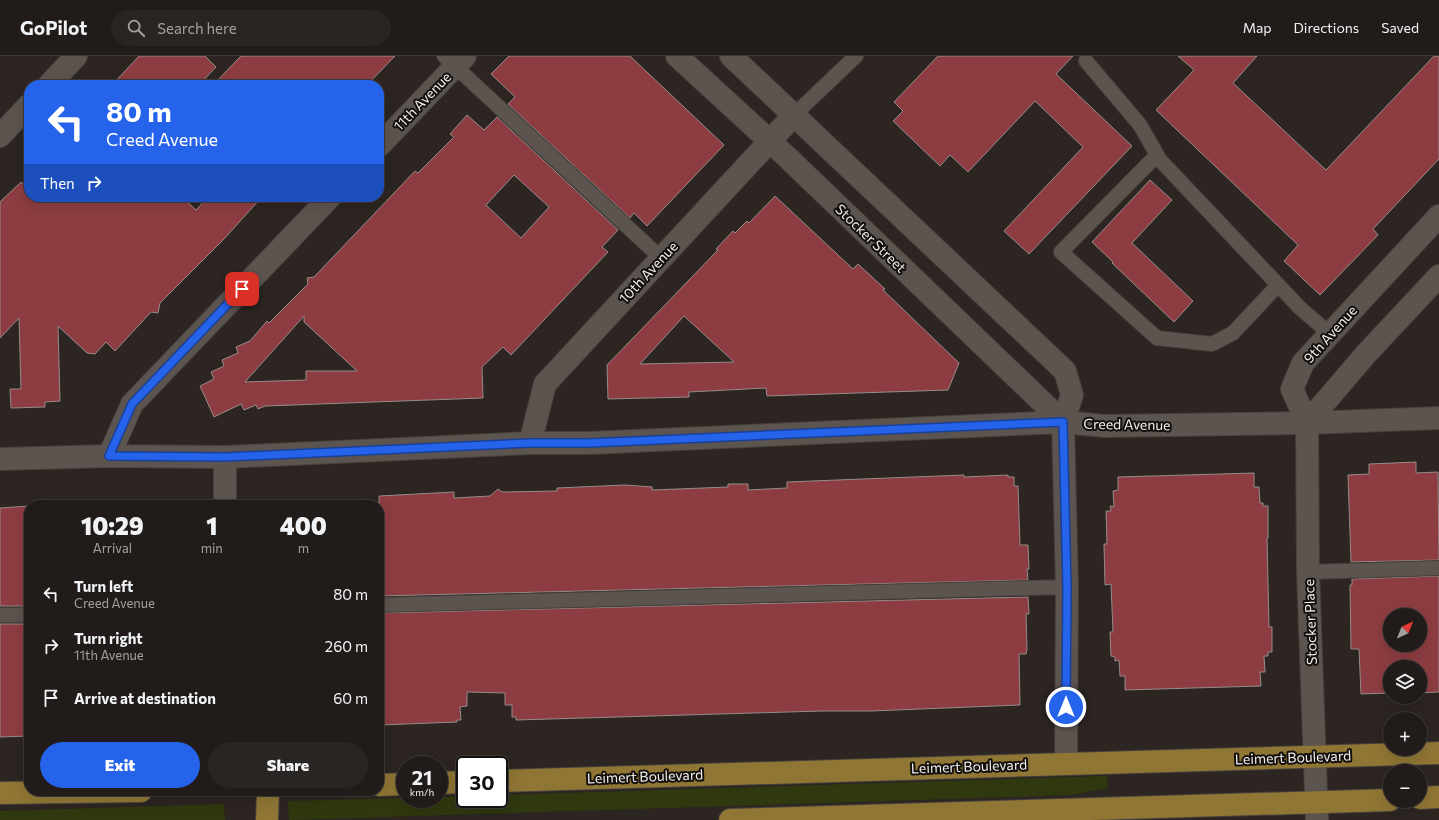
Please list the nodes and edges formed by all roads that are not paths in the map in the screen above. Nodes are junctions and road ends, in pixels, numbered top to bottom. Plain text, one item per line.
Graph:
1 (76, 56) edge
2 (678, 56) edge
3 (731, 56) edge
4 (856, 56) edge
5 (455, 60) edge
6 (1086, 61) dead end
7 (54, 80) edge
8 (24, 111) edge
9 (793, 116) junction
10 (0, 136) edge
11 (384, 140) edge
12 (770, 141) junction
13 (1157, 155) junction
14 (325, 202) edge
15 (1439, 216) edge
16 (661, 258) junction
17 (1439, 276) edge
18 (1278, 285) junction
19 (1329, 333) junction
20 (1439, 418) edge
21 (1063, 422) junction
22 (1307, 423) junction
23 (530, 443) junction
24 (109, 456) junction
25 (225, 457) junction
26 (0, 459) edge
27 (225, 500) edge
28 (1439, 568) edge
29 (1308, 572) junction
30 (1067, 587) junction
31 (384, 605) edge
32 (24, 614) edge
33 (0, 615) edge
34 (1439, 753) edge
35 (1316, 757) junction
36 (1066, 763) junction
37 (508, 781) edge
38 (396, 784) edge
39 (384, 785) edge
40 (0, 793) edge
41 (24, 793) edge
42 (268, 796) edge
43 (1427, 798) edge
44 (1439, 798) edge
45 (1383, 801) edge
46 (1317, 812) edge
47 (1070, 814) edge
48 (918, 817) edge
49 (267, 820) edge
50 (730, 820) edge

1 - 7 street
2 - 12 street, Stocker Street
3 - 9 street
4 - 9 lane
5 - 11 street, 11th Avenue
5 - 16 lane
6 - 13 lane
8 - 10 street
9 - 12 street, 10th Avenue
9 - 21 street
12 - 16 street, 10th Avenue
12 - 21 street, Stocker Street
13 - 18 lane
13 - 18 lane
14 - 24 street
15 - 19 street, 9th Avenue
16 - 23 street, 10th Avenue
17 - 22 street
18 - 19 lane
19 - 22 street, 9th Avenue
20 - 22 street, Creed Avenue
21 - 22 street, Creed Avenue
21 - 23 street, Creed Avenue
21 - 30 street
22 - 29 street, Stocker Place
23 - 25 street, Creed Avenue
24 - 25 street, Creed Avenue
24 - 26 street, Creed Avenue
25 - 27 street
28 - 29 lane
29 - 35 street, Stocker Place
30 - 31 lane
30 - 36 street
32 - 33 lane
34 - 35 main road, Leimert Boulevard
35 - 36 main road, Leimert Boulevard
35 - 46 street, Stocker Place
36 - 37 main road, Leimert Boulevard
38 - 39 main road
40 - 41 main road
42 - 49 main road
43 - 44 main road
45 - 46 main road
46 - 47 main road
47 - 48 main road
48 - 50 main road

